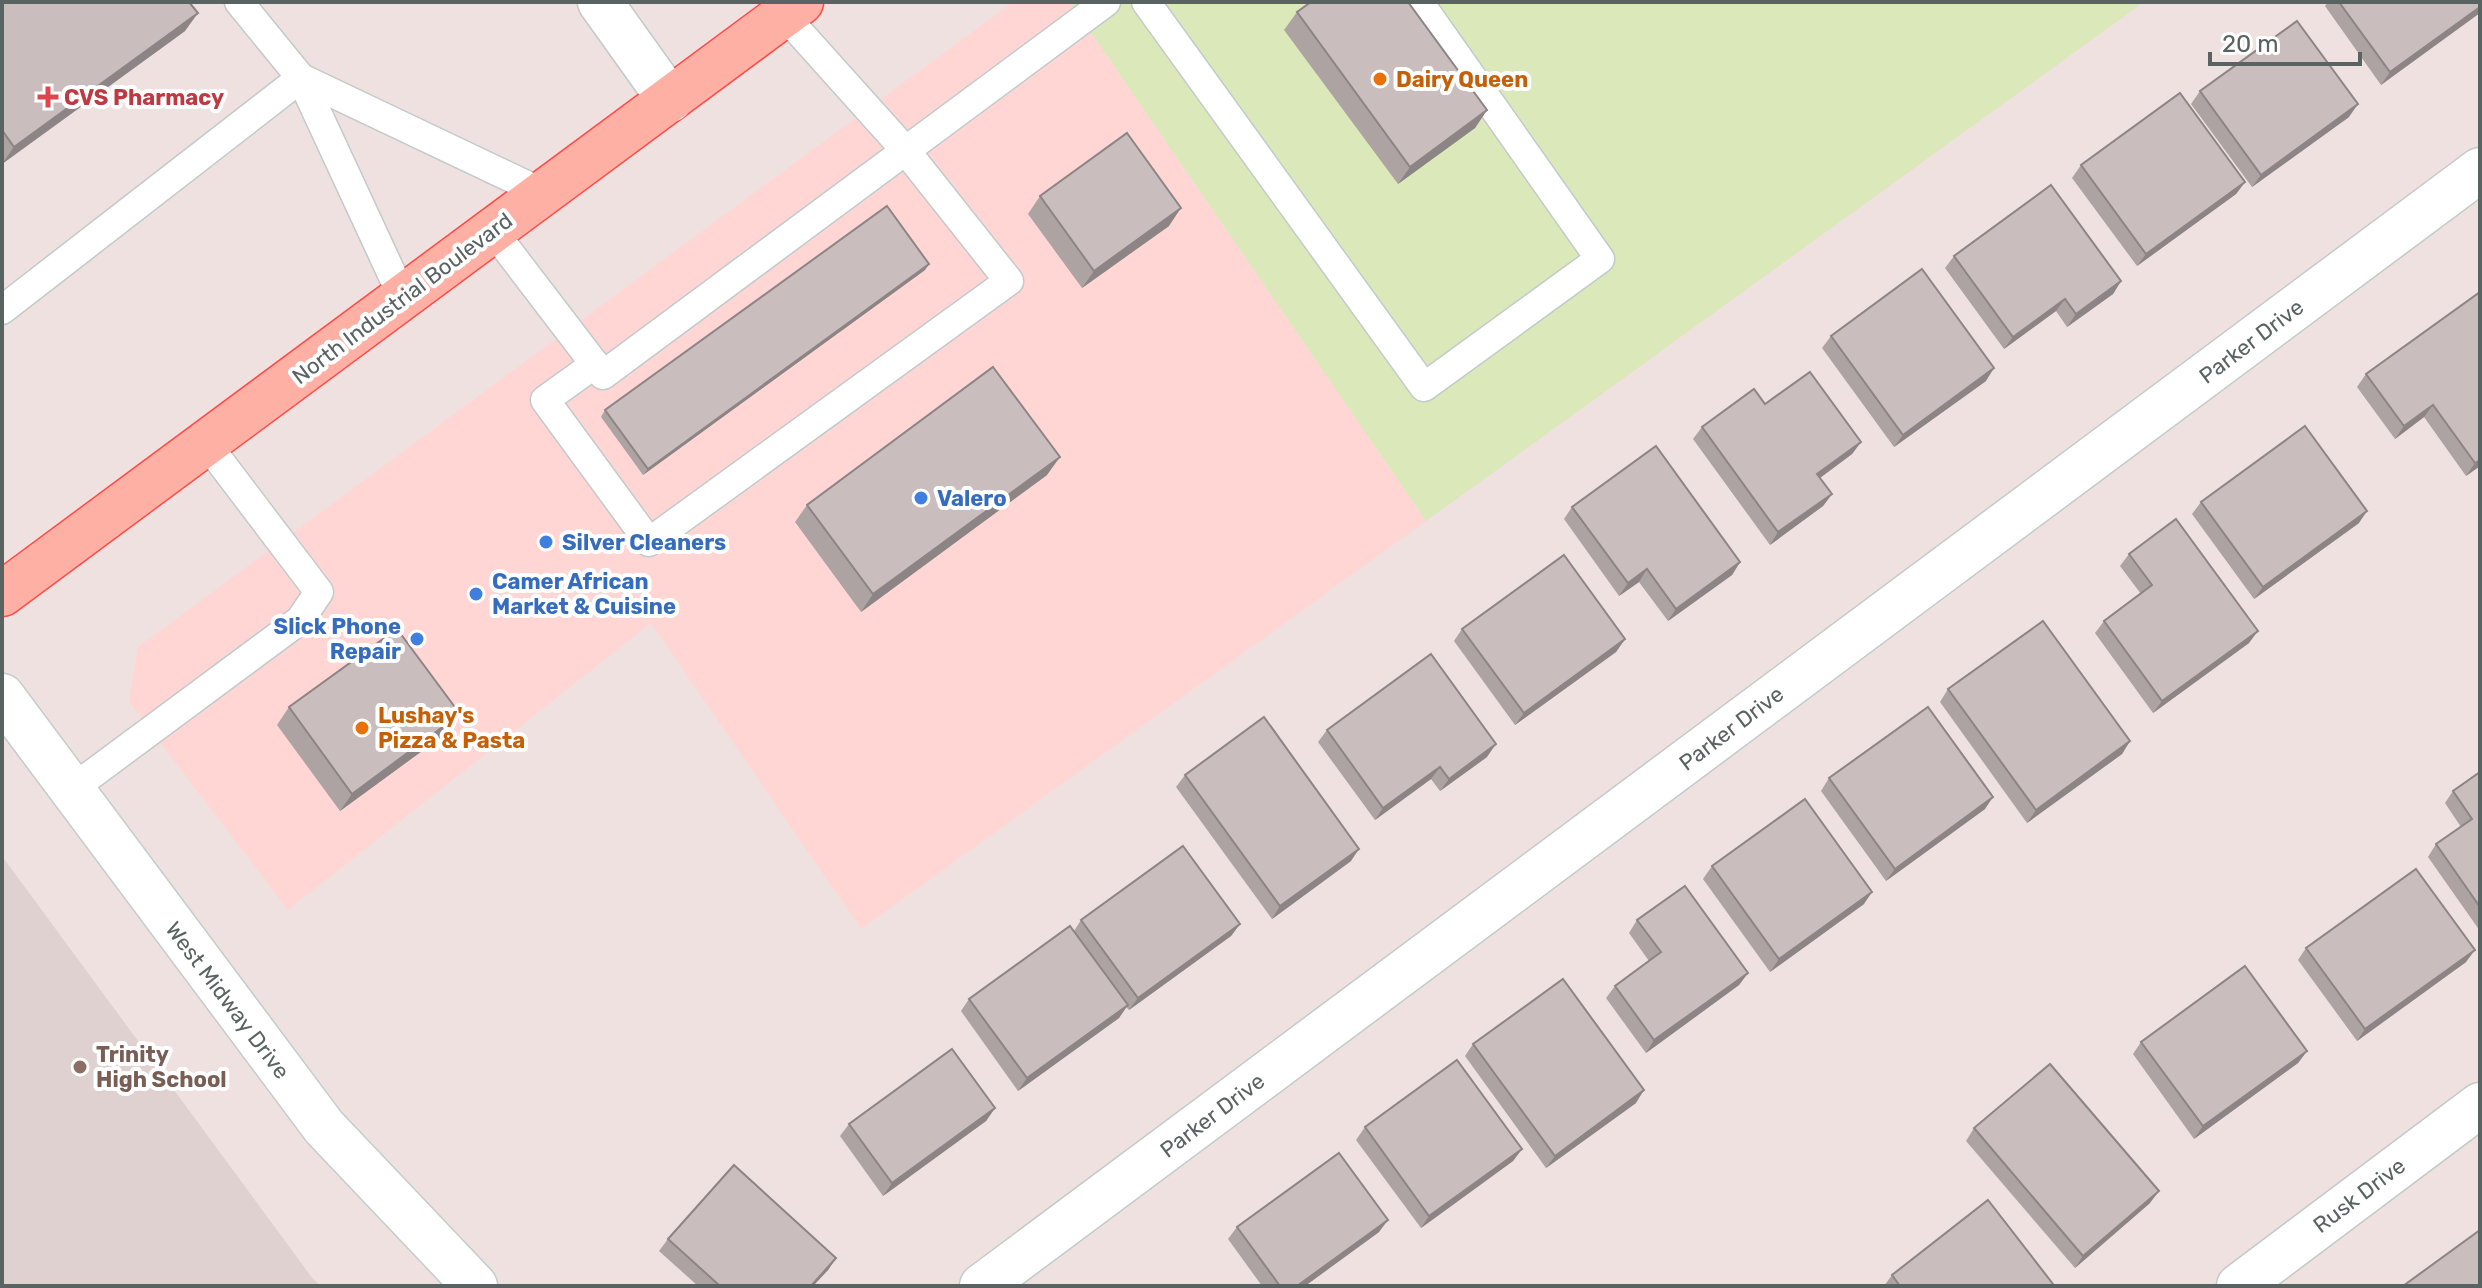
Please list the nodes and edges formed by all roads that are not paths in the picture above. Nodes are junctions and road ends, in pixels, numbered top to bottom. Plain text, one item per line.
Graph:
1 (239, 2) edge
2 (600, 2) edge
3 (1106, 2) edge
4 (1146, 2) edge
5 (1419, 2) edge
6 (793, 8) edge
7 (301, 78) junction
8 (670, 100) junction
9 (906, 151) junction
10 (2480, 170) edge
11 (543, 193) junction
12 (493, 231) junction
13 (403, 298) junction
14 (2, 310) edge
15 (595, 364) junction
16 (206, 443) junction
17 (2, 594) edge
18 (2, 696) edge
19 (72, 789) junction
20 (2480, 1105) edge
21 (475, 1286) edge
22 (982, 1286) edge
23 (2239, 1286) edge

1 - 7 lane
2 - 8 street
3 - 9 lane
4 - 5 lane
6 - 8 main road, North Industrial Boulevard
6 - 9 lane
7 - 11 lane
7 - 13 lane
7 - 14 lane
8 - 11 main road, North Industrial Boulevard
9 - 15 lane
9 - 15 lane
10 - 22 street, Parker Drive
11 - 12 main road, North Industrial Boulevard
12 - 13 main road, North Industrial Boulevard
12 - 15 lane
13 - 16 main road, North Industrial Boulevard
16 - 17 main road, North Industrial Boulevard
16 - 19 lane
18 - 19 street, West Midway Drive
19 - 21 street, West Midway Drive
20 - 23 street, Rusk Drive

